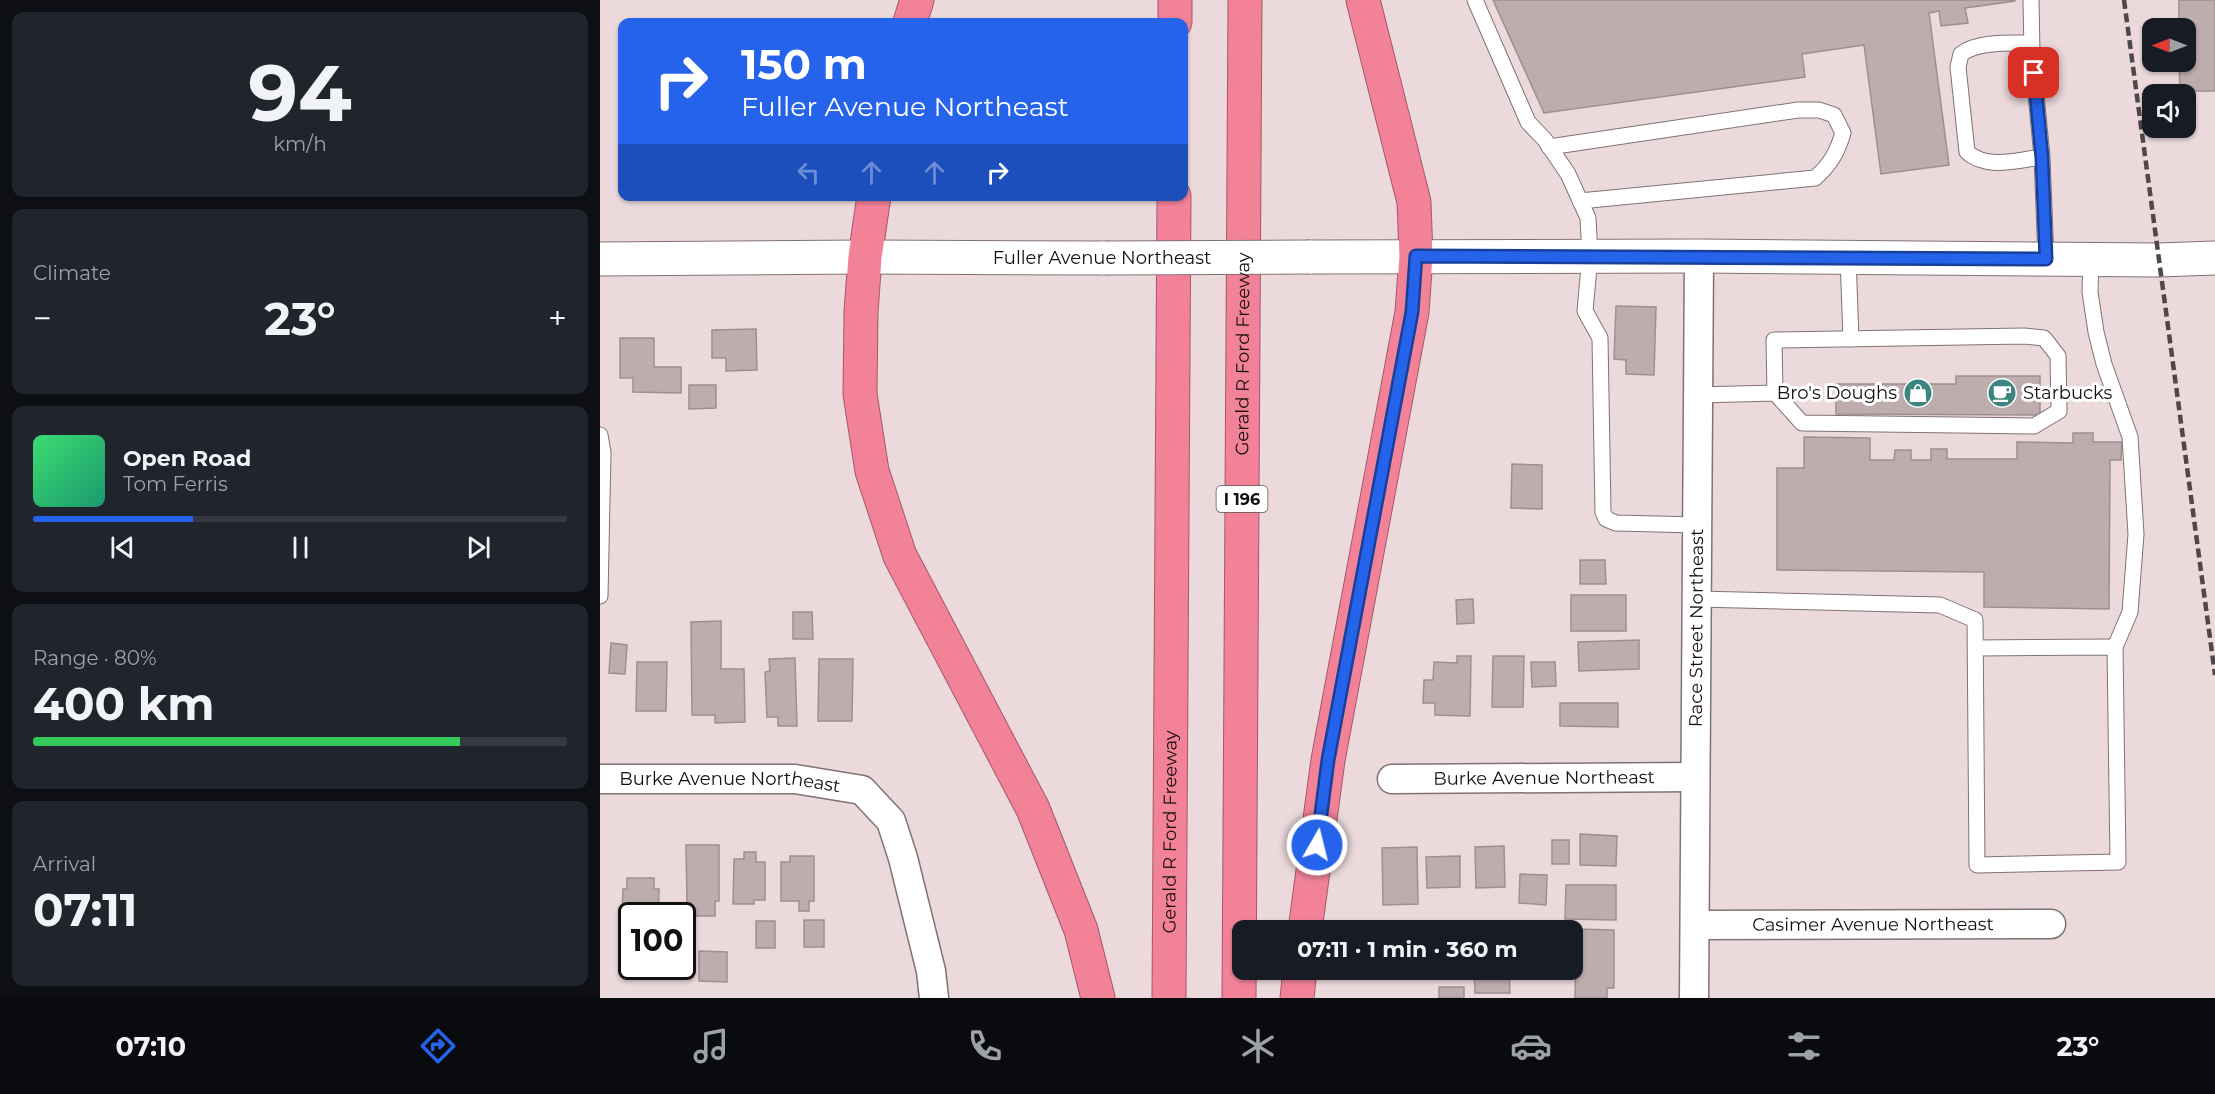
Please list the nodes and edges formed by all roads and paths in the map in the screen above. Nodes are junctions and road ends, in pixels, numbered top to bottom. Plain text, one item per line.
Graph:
1 (917, 0) edge
2 (1175, 0) edge
3 (1245, 0) edge
4 (1363, 0) edge
5 (1475, 0) edge
6 (2031, 0) edge
7 (911, 18) edge
8 (1175, 18) edge
9 (2032, 52) junction
10 (1549, 147) junction
11 (2042, 158) junction
12 (873, 201) edge
13 (1174, 201) edge
14 (1580, 201) junction
15 (866, 256) junction
16 (1416, 256) junction
17 (1590, 256) junction
18 (1699, 256) junction
19 (1848, 257) junction
20 (2215, 258) edge
21 (2046, 259) junction
22 (2091, 259) junction
23 (600, 260) edge
24 (1851, 339) junction
25 (1775, 393) junction
26 (1698, 395) junction
27 (600, 435) edge
28 (1697, 525) junction
29 (600, 596) edge
30 (1697, 600) junction
31 (2115, 647) junction
32 (1977, 648) junction
33 (1695, 777) junction
34 (600, 779) edge
35 (1392, 779) dead end
36 (1306, 920) edge
37 (2051, 924) dead end
38 (1695, 925) junction
39 (1299, 980) edge
40 (934, 998) edge
41 (1098, 998) edge
42 (1169, 998) edge
43 (1239, 998) edge
44 (1297, 998) edge
45 (1694, 998) edge

1 - 7 highway
2 - 8 highway
3 - 43 highway, Gerald R Ford Freeway / I 196
4 - 16 highway
5 - 10 lane
6 - 9 lane
9 - 11 lane
9 - 11 lane
10 - 14 lane
10 - 14 lane
11 - 21 lane
12 - 15 highway
13 - 42 highway, Gerald R Ford Freeway
14 - 17 lane
15 - 16 main road, Fuller Avenue Northeast, bridge
15 - 23 main road, Fuller Avenue Northeast
15 - 41 highway
16 - 17 main road, Fuller Avenue Northeast
16 - 36 highway
17 - 18 main road, Fuller Avenue Northeast
17 - 28 lane
18 - 19 main road, Fuller Avenue Northeast
18 - 26 street, Race Street Northeast
19 - 21 main road, Fuller Avenue Northeast
19 - 24 lane
20 - 22 main road, Fuller Avenue Northeast
21 - 22 main road, Fuller Avenue Northeast
22 - 31 lane
24 - 25 lane
24 - 25 lane
25 - 26 lane
26 - 28 street, Race Street Northeast
27 - 29 lane
28 - 30 street, Race Street Northeast
30 - 32 lane
30 - 33 street, Race Street Northeast
31 - 32 lane
31 - 32 lane
33 - 35 street, Burke Avenue Northeast
33 - 38 street, Race Street Northeast
34 - 40 street, Burke Avenue Northeast
37 - 38 street, Casimer Avenue Northeast
38 - 45 street, Race Street Northeast
39 - 44 highway

